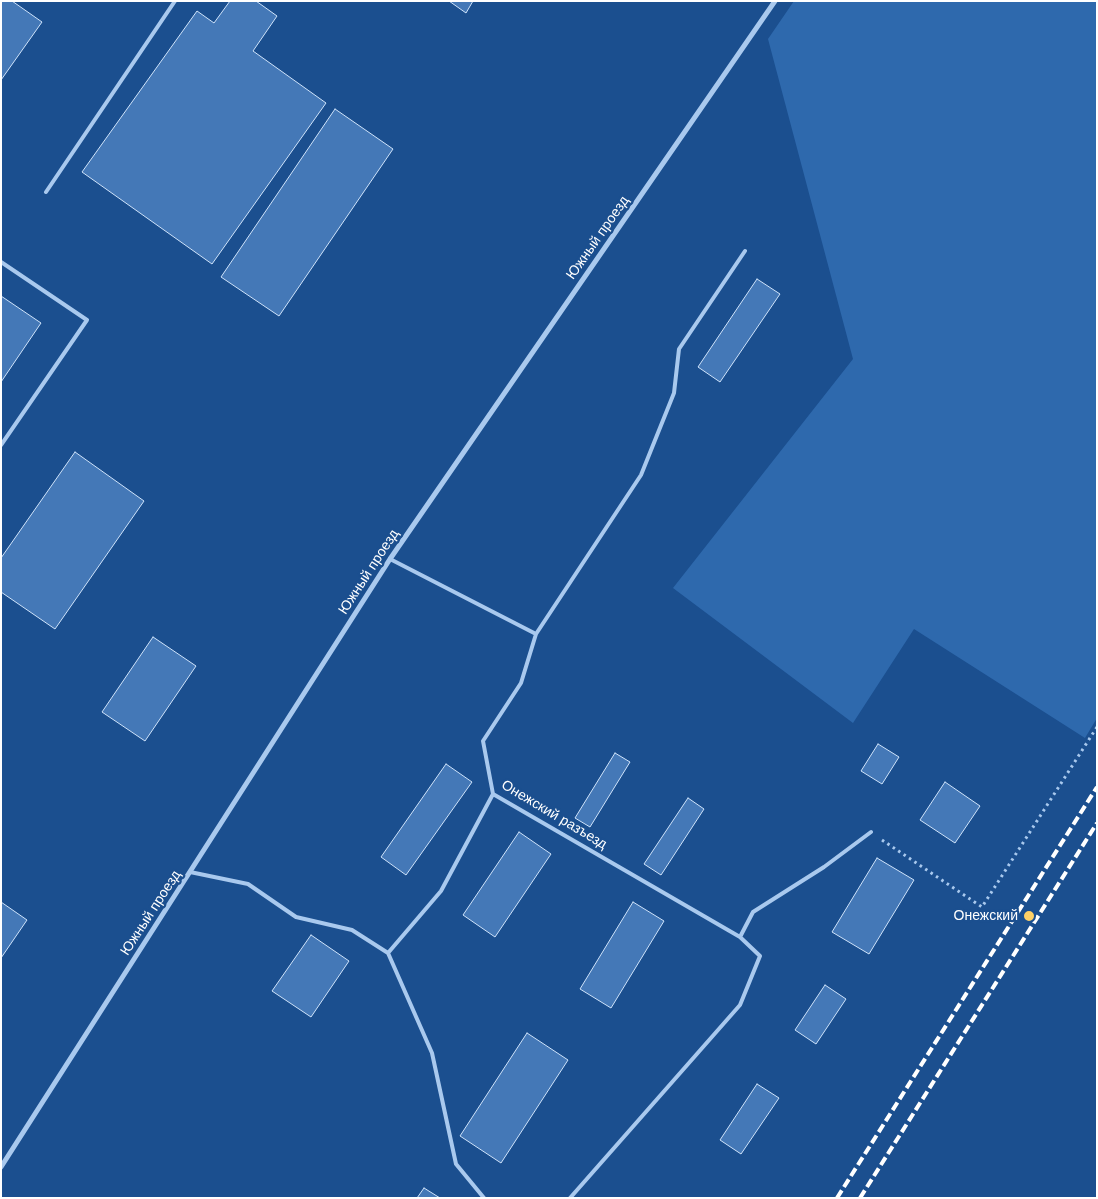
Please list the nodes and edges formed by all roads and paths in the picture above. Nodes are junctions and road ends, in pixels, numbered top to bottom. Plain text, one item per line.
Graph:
1 (175, 1) edge
2 (775, 1) edge
3 (46, 192) dead end
4 (745, 251) dead end
5 (1, 262) edge
6 (1, 445) edge
7 (390, 559) junction
8 (536, 634) junction
9 (1097, 727) edge
10 (492, 794) junction
11 (871, 832) joint
12 (190, 872) junction
13 (740, 937) junction
14 (388, 952) junction
15 (1, 1167) edge
16 (484, 1198) edge
17 (570, 1198) edge

1 - 3 lane
2 - 7 street, Южный проезд
4 - 8 lane, Онежский разъезд
5 - 6 lane
7 - 8 lane
7 - 12 street, Южный проезд
8 - 10 lane, Онежский разъезд
9 - 11 path
10 - 13 lane, Онежский разъезд
10 - 14 lane
11 - 13 lane
12 - 14 lane
12 - 15 street, Южный проезд
13 - 17 lane, Онежский разъезд
14 - 16 lane

